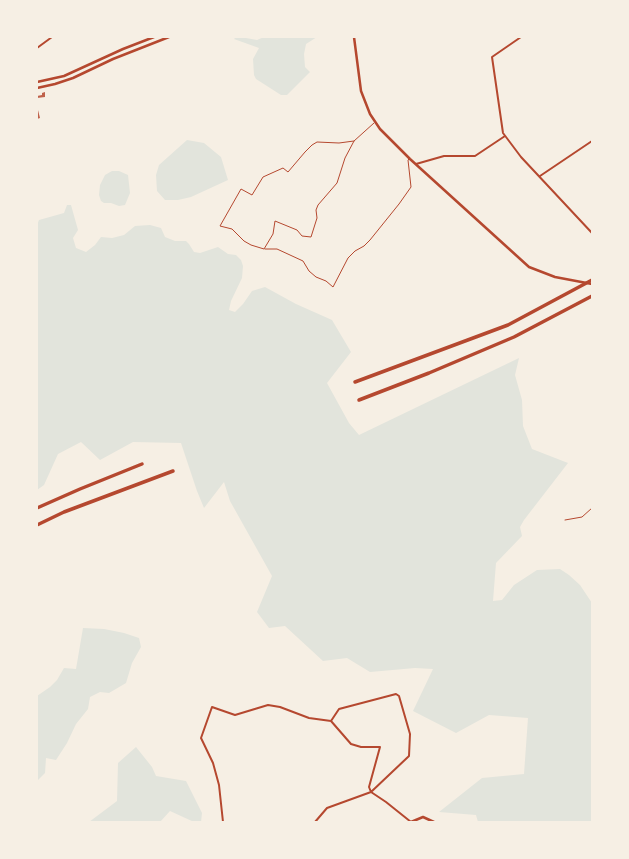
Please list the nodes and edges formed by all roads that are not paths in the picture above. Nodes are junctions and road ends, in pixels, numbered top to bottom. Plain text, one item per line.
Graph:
1 (52, 37) edge
2 (154, 37) edge
3 (169, 37) edge
4 (354, 37) edge
5 (521, 37) edge
6 (37, 48) edge
7 (37, 82) edge
8 (37, 88) edge
9 (374, 122) junction
10 (505, 136) junction
11 (354, 141) junction
12 (592, 141) edge
13 (410, 159) junction
14 (416, 164) junction
15 (540, 176) junction
16 (592, 233) edge
17 (264, 249) junction
18 (592, 280) edge
19 (592, 284) edge
20 (592, 296) edge
21 (355, 382) dead end
22 (359, 400) dead end
23 (142, 464) dead end
24 (173, 471) dead end
25 (37, 508) edge
26 (592, 508) edge
27 (565, 520) dead end
28 (37, 524) edge
29 (331, 721) junction
30 (371, 792) junction
31 (223, 822) edge
32 (315, 822) edge
33 (411, 822) edge
34 (434, 822) edge

1 - 6 street
2 - 7 street
3 - 8 street
4 - 9 street
5 - 10 street
9 - 11 lane
9 - 13 street
10 - 14 street
10 - 15 street
11 - 17 lane
11 - 17 lane
12 - 15 street
13 - 14 street
13 - 17 lane
14 - 19 street
15 - 16 street
18 - 21 highway
20 - 22 highway
23 - 25 highway
24 - 28 highway
26 - 27 lane
29 - 30 street
29 - 30 street
29 - 31 street
30 - 32 street
30 - 33 street
33 - 34 street

